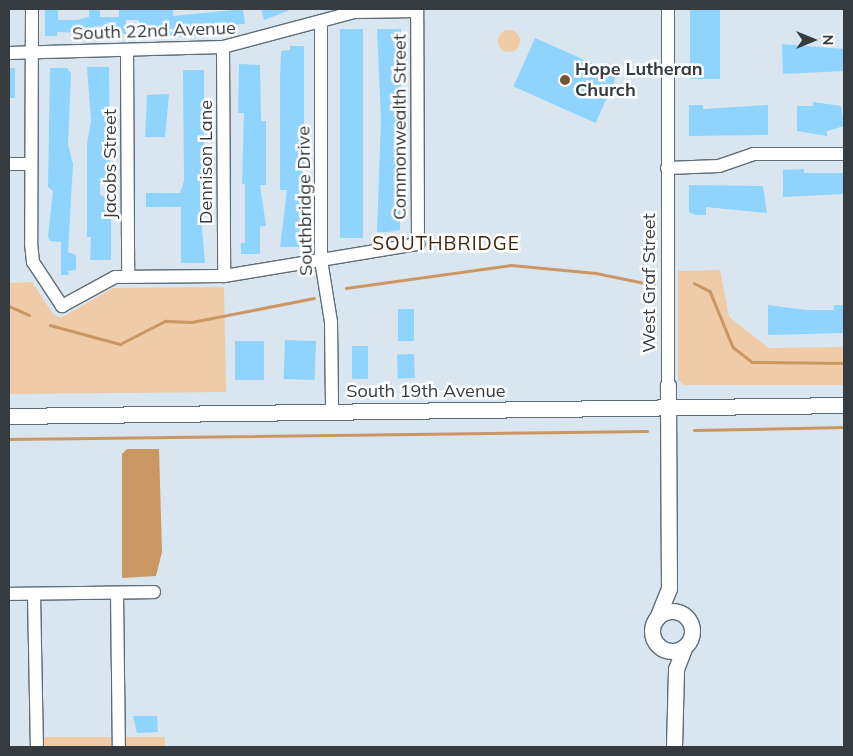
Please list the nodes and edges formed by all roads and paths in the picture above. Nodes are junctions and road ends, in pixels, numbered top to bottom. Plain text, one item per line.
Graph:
1 (32, 9) edge
2 (668, 9) edge
3 (417, 10) edge
4 (321, 21) junction
5 (223, 47) junction
6 (127, 51) junction
7 (9, 52) edge
8 (32, 52) junction
9 (844, 154) edge
10 (9, 164) edge
11 (31, 164) junction
12 (667, 168) junction
13 (321, 260) junction
14 (128, 276) junction
15 (224, 276) junction
16 (668, 385) joint
17 (844, 405) edge
18 (668, 406) junction
19 (332, 410) junction
20 (9, 416) edge
21 (670, 558) junction
22 (154, 592) dead end
23 (117, 593) junction
24 (9, 594) edge
25 (34, 594) junction
26 (657, 618) junction
27 (687, 618) junction
28 (657, 644) junction
29 (684, 648) junction
30 (674, 727) junction
31 (37, 747) edge
32 (119, 747) edge
33 (674, 747) edge

1 - 8 street
2 - 12 street, West Graf Street
3 - 4 street, South 22nd Avenue
3 - 13 street, Commonwealth Street
4 - 5 street, South 22nd Avenue
4 - 13 street, Southbridge Drive
5 - 6 street, South 22nd Avenue
5 - 15 street, Dennison Lane
6 - 8 street, South 22nd Avenue
6 - 14 street, Jacobs Street
7 - 8 street, South 22nd Avenue
8 - 11 street
9 - 12 street
10 - 11 street
11 - 14 street
12 - 16 street, West Graf Street
13 - 15 street
13 - 19 street, Southbridge Drive
14 - 15 street
16 - 18 main road, West Graf Street
17 - 18 main road, South 19th Avenue
18 - 19 main road, South 19th Avenue
18 - 21 main road, West Graf Street
19 - 20 main road, South 19th Avenue
21 - 26 main road, West Graf Street
21 - 27 main road, West Graf Street
22 - 23 street
23 - 25 street
23 - 32 street
24 - 25 street
25 - 31 street
26 - 27 main road
26 - 28 main road
27 - 29 main road
28 - 29 main road
28 - 30 main road
29 - 30 main road
30 - 33 main road

